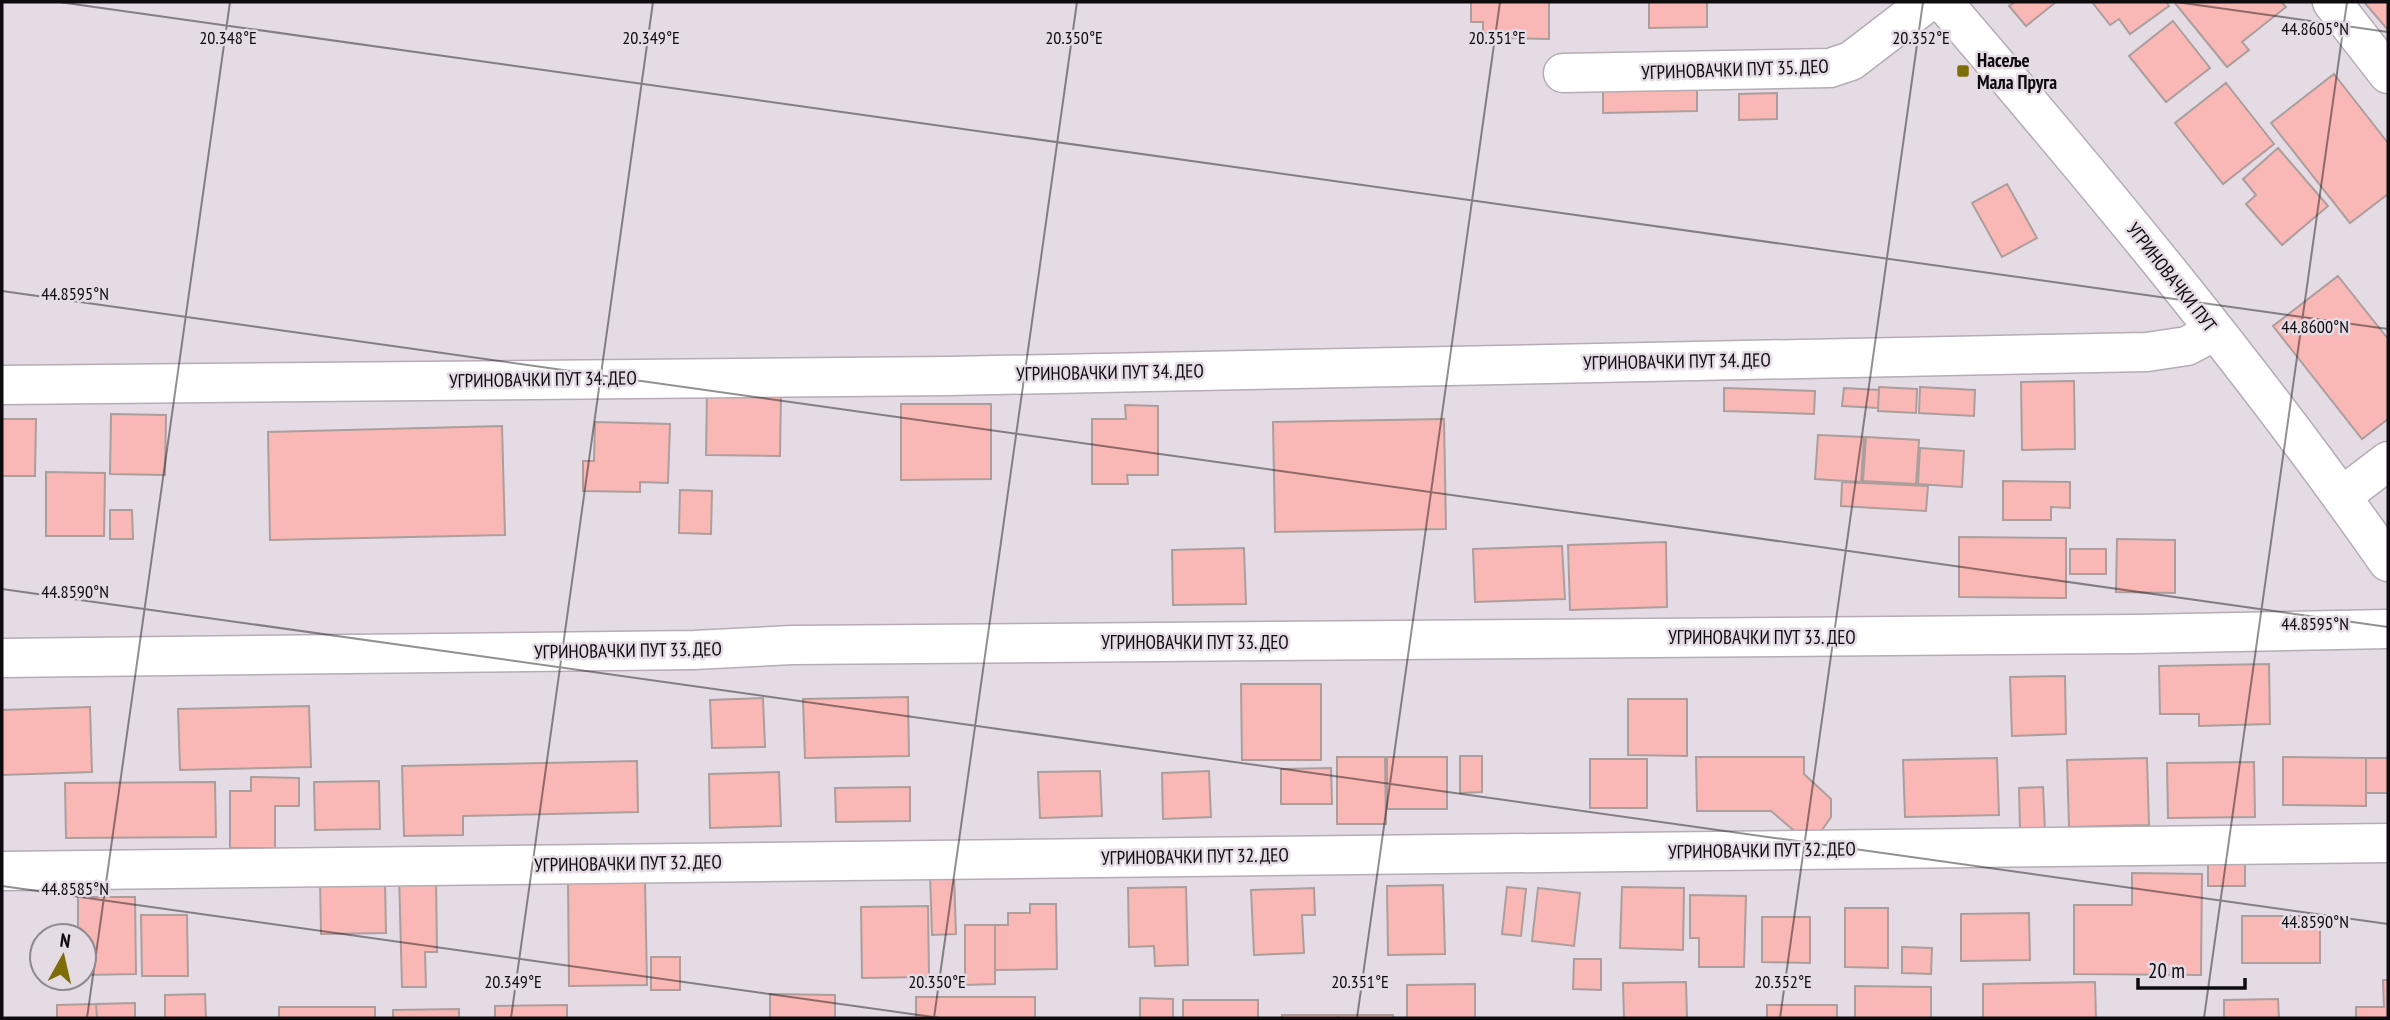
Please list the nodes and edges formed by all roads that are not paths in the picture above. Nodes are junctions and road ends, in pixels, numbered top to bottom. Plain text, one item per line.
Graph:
1 (1928, 2) edge
2 (1943, 2) edge
3 (2332, 2) edge
4 (1563, 73) dead end
5 (2388, 74) edge
6 (2215, 331) junction
7 (2, 385) edge
8 (2388, 461) edge
9 (2342, 496) junction
10 (2388, 562) edge
11 (2388, 629) edge
12 (2, 658) edge
13 (2388, 843) edge
14 (2, 871) edge

1 - 4 street, УГРИНОВАЧКИ ПУТ 35. ДЕО
2 - 6 street, УГРИНОВАЧКИ ПУТ
3 - 5 street
6 - 7 street, УГРИНОВАЧКИ ПУТ 34. ДЕО
6 - 9 street, УГРИНОВАЧКИ ПУТ
8 - 9 street
9 - 10 street, УГРИНОВАЧКИ ПУТ
11 - 12 street, УГРИНОВАЧКИ ПУТ 33. ДЕО
13 - 14 street, УГРИНОВАЧКИ ПУТ 32. ДЕО

